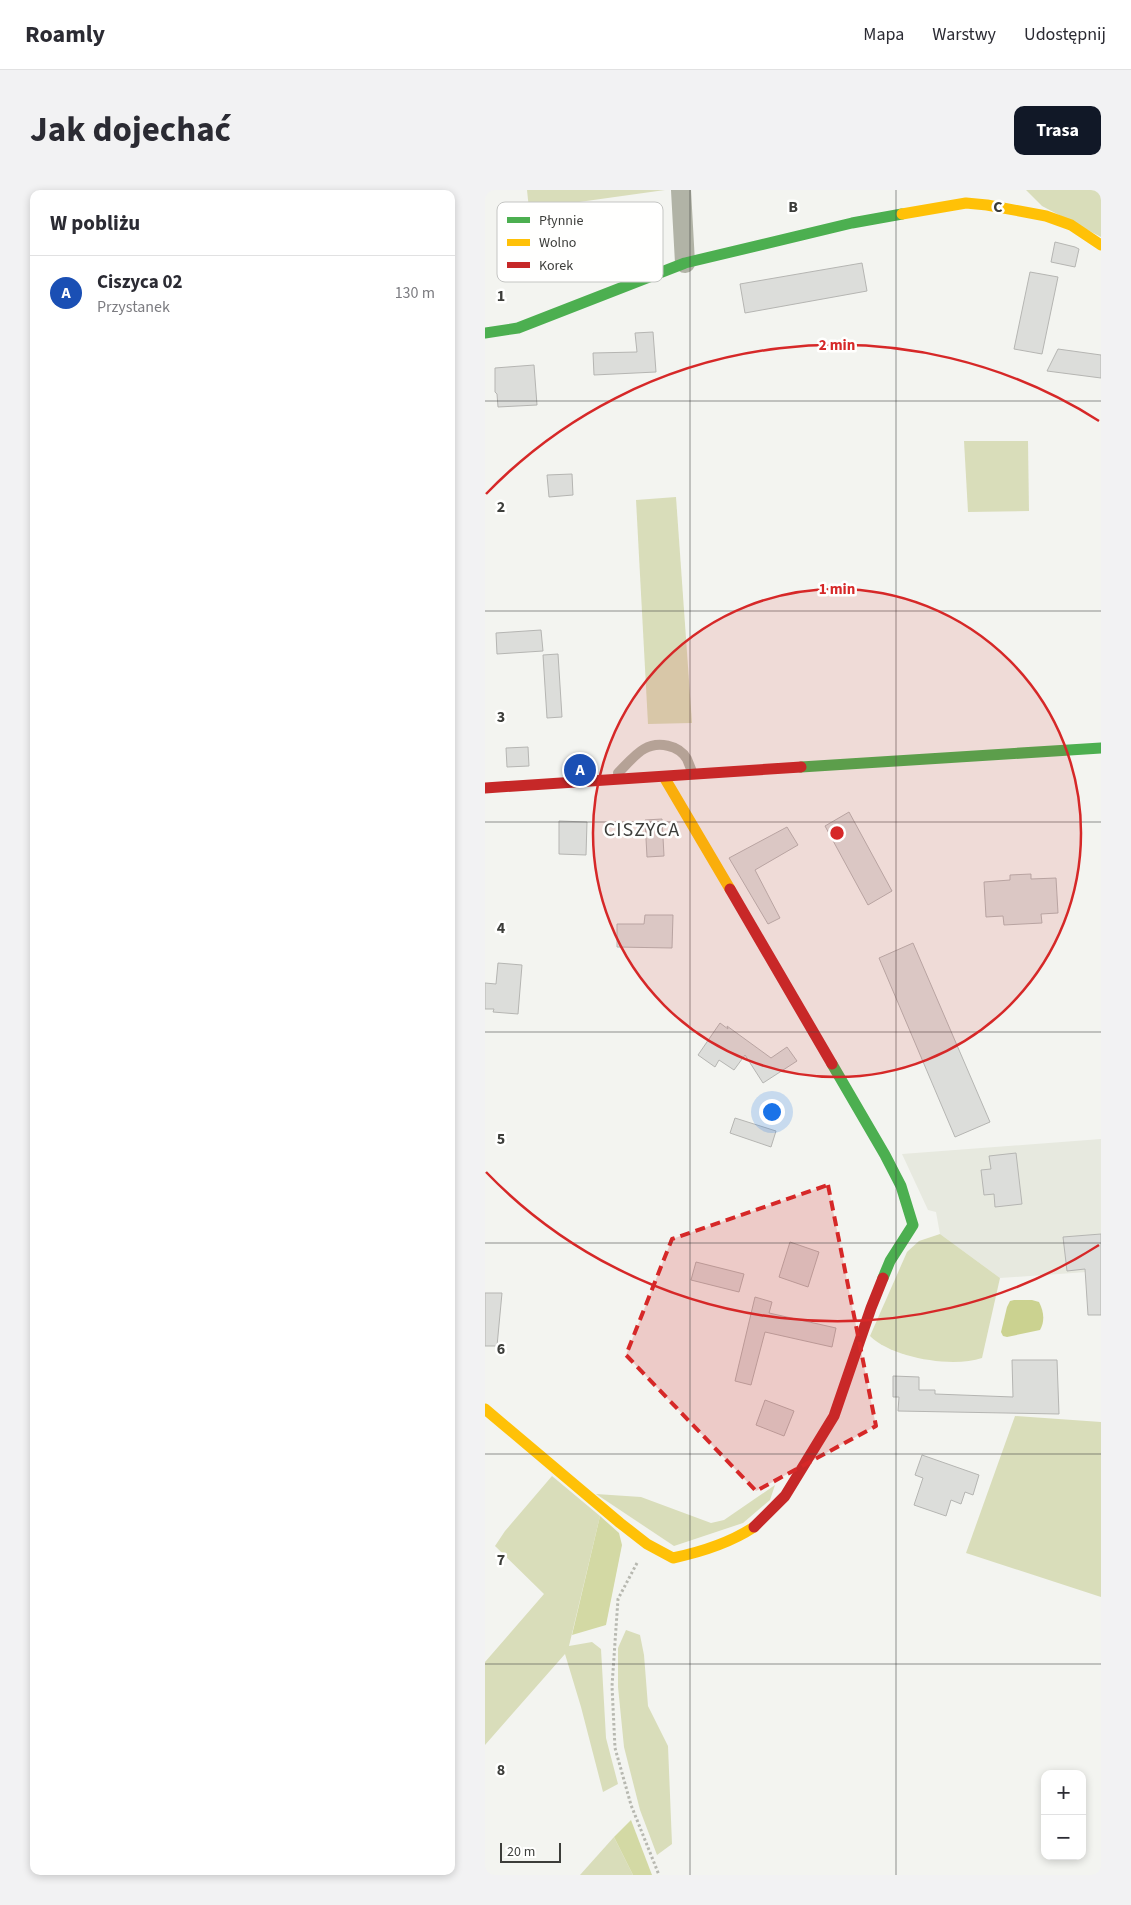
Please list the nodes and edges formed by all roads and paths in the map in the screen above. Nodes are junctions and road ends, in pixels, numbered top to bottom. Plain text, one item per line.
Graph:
1 (681, 190) edge
2 (1101, 245) edge
3 (685, 263) junction
4 (663, 272) edge
5 (636, 282) edge
6 (485, 333) edge
7 (1101, 748) edge
8 (693, 775) junction
9 (665, 777) junction
10 (610, 780) junction
11 (485, 788) edge
12 (485, 1409) edge
13 (647, 1544) junction
14 (659, 1875) edge

1 - 3 street
2 - 3 street
3 - 4 street
5 - 6 street
7 - 8 street
8 - 9 street
8 - 10 lane
9 - 10 street
9 - 13 street
10 - 11 street
12 - 13 street
13 - 14 path

